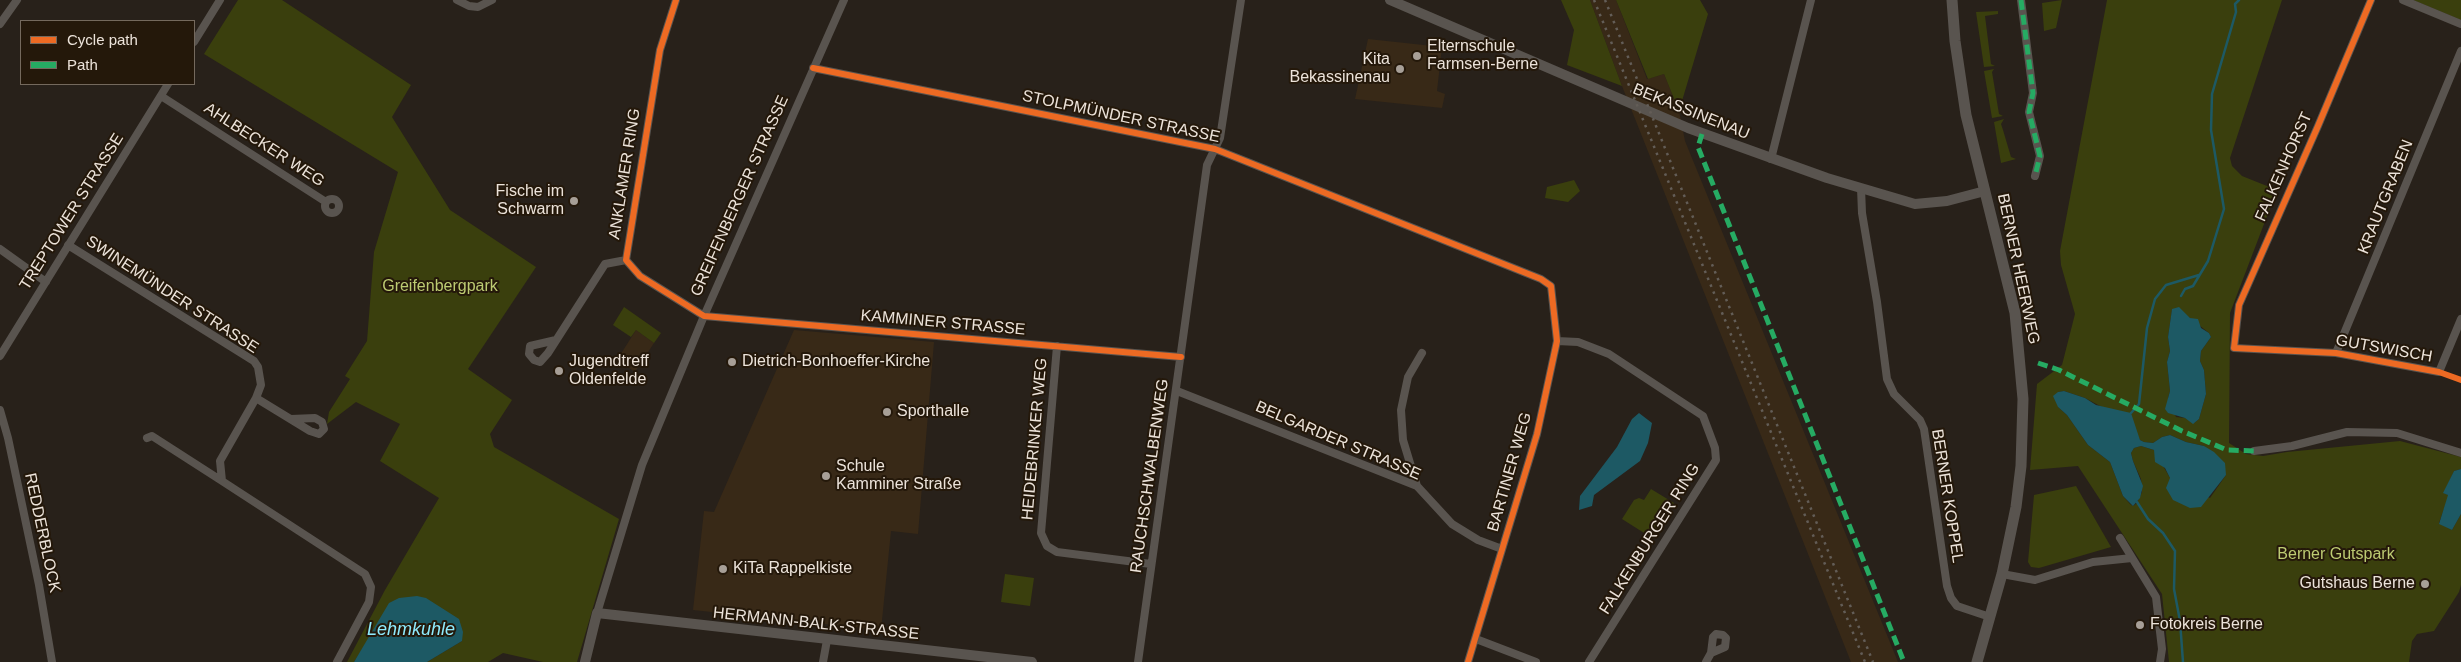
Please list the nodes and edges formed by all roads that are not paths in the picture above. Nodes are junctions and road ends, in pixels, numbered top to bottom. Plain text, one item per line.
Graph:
1 (17, 0) edge
2 (220, 0) edge
3 (457, 0) edge
4 (492, 0) edge
5 (676, 0) edge
6 (844, 0) edge
7 (1241, 0) edge
8 (1811, 0) edge
9 (1952, 0) edge
10 (2021, 0) edge
11 (2371, 0) edge
12 (2403, 0) edge
13 (1395, 1) edge
14 (0, 8) edge
15 (8, 13) junction
16 (0, 24) edge
17 (2461, 24) edge
18 (195, 40) edge
19 (2461, 51) edge
20 (813, 68) junction
21 (167, 85) edge
22 (161, 96) junction
23 (1215, 149) junction
24 (1771, 159) junction
25 (2035, 176) dead end
26 (1860, 188) junction
27 (1985, 191) junction
28 (326, 202) dead end
29 (68, 245) junction
30 (0, 250) edge
31 (626, 260) junction
32 (46, 282) junction
33 (1551, 286) joint
34 (704, 316) junction
35 (2461, 319) edge
36 (556, 340) dead end
37 (1557, 341) junction
38 (1057, 346) junction
39 (2234, 348) joint
40 (1422, 353) dead end
41 (2336, 353) junction
42 (0, 356) edge
43 (1181, 357) junction
44 (1177, 391) junction
45 (256, 398) junction
46 (0, 410) edge
47 (291, 419) dead end
48 (147, 438) dead end
49 (2254, 451) dead end
50 (2461, 453) edge
51 (222, 481) junction
52 (1417, 486) junction
53 (2120, 538) dead end
54 (1502, 549) junction
55 (2132, 558) junction
56 (1151, 564) junction
57 (2002, 574) junction
58 (597, 613) junction
59 (1990, 617) junction
60 (827, 640) junction
61 (1476, 640) junction
62 (1711, 654) dead end
63 (52, 662) edge
64 (337, 662) edge
65 (585, 662) edge
66 (823, 662) edge
67 (1032, 662) edge
68 (1138, 662) edge
69 (1468, 662) edge
70 (1536, 662) edge
71 (1589, 662) edge
72 (1706, 662) edge
73 (1978, 662) edge
74 (2160, 662) edge

1 - 15 street
2 - 18 street
3 - 4 street
5 - 31 street, ANKLAMER RING
6 - 20 street, GREIFENBERGER STRASSE
7 - 23 street, RAUCHSCHWALBENWEG
8 - 24 street
9 - 27 main road, BERNER HEERWEG
10 - 25 street
11 - 39 street, FALKENHORST
12 - 17 street
13 - 24 street, BEKASSINENAU
14 - 15 street
15 - 16 street
19 - 41 street, KRAUTGRABEN
20 - 23 street, STOLPMÜNDER STRASSE
20 - 34 street, GREIFENBERGER STRASSE
21 - 22 street, TREPTOWER STRASSE
22 - 28 street, AHLBECKER WEG
22 - 29 street, TREPTOWER STRASSE
23 - 33 street, STOLPMÜNDER STRASSE
23 - 43 street, RAUCHSCHWALBENWEG
24 - 26 street, BEKASSINENAU
26 - 27 street, BEKASSINENAU
26 - 59 street, BERNER KOPPEL
27 - 57 main road, BERNER HEERWEG
29 - 32 street, TREPTOWER STRASSE
29 - 45 street, SWINEMÜNDER STRASSE
30 - 32 street
31 - 34 street, ANKLAMER RING
31 - 36 street, ANKLAMER RING
32 - 42 street, TREPTOWER STRASSE
33 - 37 street, BARTINER WEG
34 - 38 street, KAMMINER STRASSE
34 - 58 street, GREIFENBERGER STRASSE
35 - 41 street, GUTSWISCH
37 - 54 street, BARTINER WEG
37 - 71 street, FALKENBURGER RING
38 - 43 street, KAMMINER STRASSE
38 - 56 street, HEIDEBRINKER WEG
39 - 41 street, GUTSWISCH
40 - 52 street
43 - 44 street, RAUCHSCHWALBENWEG
44 - 52 street, BELGARDER STRASSE
44 - 56 street, RAUCHSCHWALBENWEG
45 - 47 street
45 - 51 street, SWINEMÜNDER STRASSE
46 - 63 street, REDDERBLOCK
48 - 51 street
49 - 50 street
51 - 64 street
52 - 54 street, BELGARDER STRASSE
53 - 55 street
54 - 61 street, BARTINER WEG
55 - 57 street
55 - 74 street
56 - 68 street, RAUCHSCHWALBENWEG
57 - 59 main road, BERNER HEERWEG
58 - 60 street, HERMANN-BALK-STRASSE
58 - 65 street, GREIFENBERGER STRASSE
59 - 73 main road, BERNER HEERWEG
60 - 66 street
60 - 67 street, HERMANN-BALK-STRASSE
61 - 69 street, BARTINER WEG
61 - 70 street
62 - 72 street

